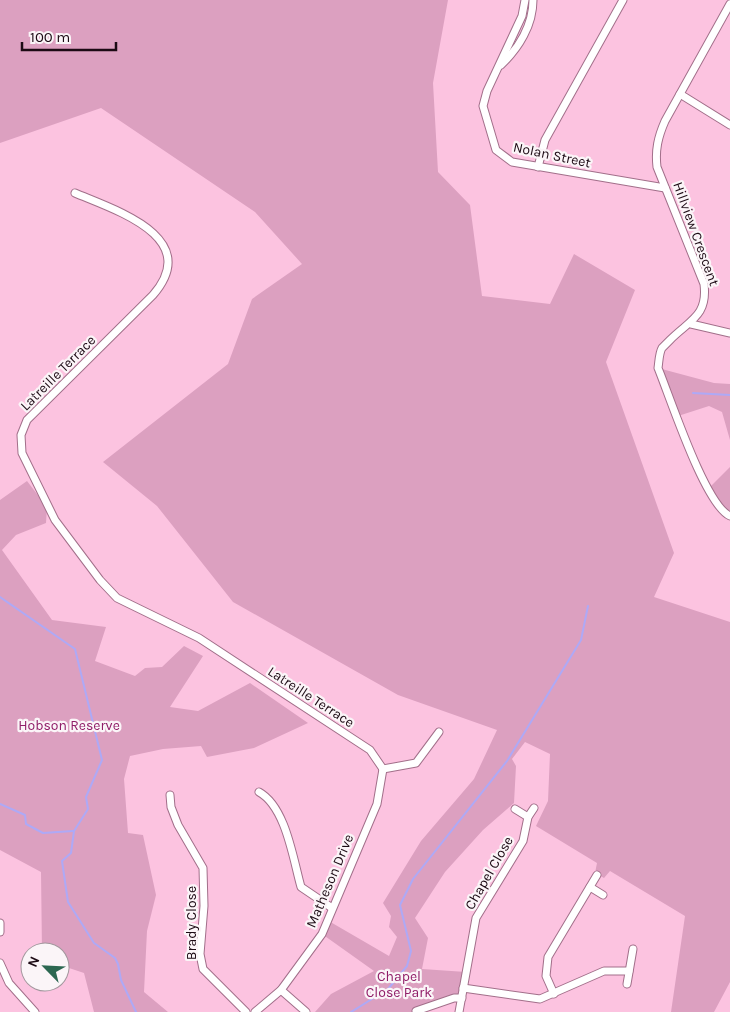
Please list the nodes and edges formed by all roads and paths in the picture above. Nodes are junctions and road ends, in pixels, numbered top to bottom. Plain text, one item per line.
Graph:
1 (525, 0) edge
2 (533, 0) edge
3 (623, 0) edge
4 (730, 4) edge
5 (500, 66) junction
6 (680, 94) junction
7 (730, 124) edge
8 (538, 167) junction
9 (665, 188) junction
10 (75, 193) dead end
11 (691, 324) junction
12 (730, 332) edge
13 (730, 516) edge
14 (439, 732) dead end
15 (383, 769) junction
16 (259, 792) dead end
17 (170, 795) dead end
18 (534, 808) dead end
19 (515, 809) dead end
20 (528, 817) junction
21 (597, 875) dead end
22 (590, 887) junction
23 (603, 895) dead end
24 (332, 908) junction
25 (0, 923) edge
26 (0, 932) edge
27 (633, 949) dead end
28 (0, 963) edge
29 (629, 971) junction
30 (627, 984) dead end
31 (463, 988) junction
32 (281, 990) junction
33 (554, 994) junction
34 (462, 998) junction
35 (416, 1011) edge
36 (35, 1012) edge
37 (246, 1012) edge
38 (255, 1012) edge
39 (306, 1012) edge
40 (459, 1012) edge

1 - 5 street, Nolan Street
2 - 5 street, Nolan Street
3 - 8 street
4 - 6 street, Hillview Crescent
5 - 8 street, Nolan Street
6 - 7 street
6 - 9 street, Hillview Crescent
8 - 9 street, Nolan Street
9 - 11 street, Hillview Crescent
10 - 15 street, Latreille Terrace
11 - 12 street
11 - 13 street, Hillview Crescent
14 - 15 street
15 - 24 street, Matheson Drive
16 - 24 street
17 - 37 street, Brady Close
18 - 20 street, Chapel Close
19 - 20 street
20 - 31 street, Chapel Close
21 - 22 street
22 - 23 street
22 - 33 street
24 - 32 street, Matheson Drive
25 - 26 street
27 - 29 street
28 - 36 street
29 - 30 street
29 - 33 street
31 - 33 street
31 - 34 street, Chapel Close
32 - 38 street, Matheson Drive
32 - 39 street
34 - 35 street
34 - 40 street, Chapel Close

